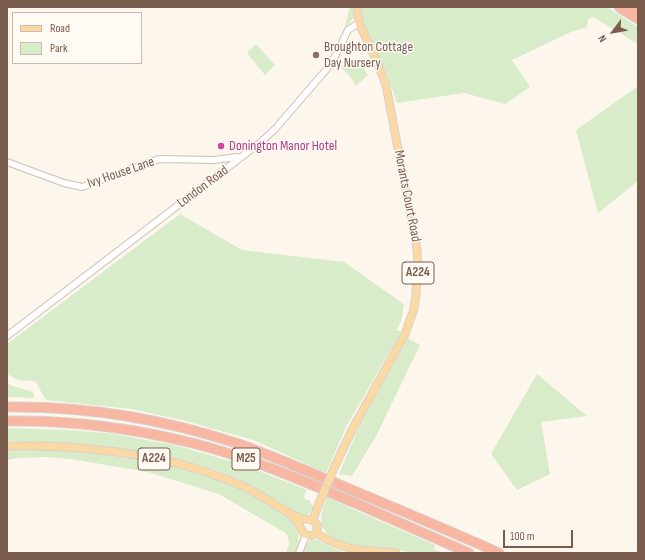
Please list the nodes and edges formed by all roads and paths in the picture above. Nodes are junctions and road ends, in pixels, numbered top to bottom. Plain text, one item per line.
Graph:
1 (356, 7) edge
2 (618, 7) edge
3 (633, 7) edge
4 (638, 10) edge
5 (638, 19) edge
6 (359, 22) junction
7 (239, 158) junction
8 (7, 162) edge
9 (7, 336) edge
10 (7, 407) edge
11 (7, 421) edge
12 (7, 446) edge
13 (290, 514) junction
14 (310, 520) junction
15 (304, 533) junction
16 (316, 533) junction
17 (299, 553) edge
18 (396, 553) edge
19 (469, 553) edge
20 (500, 553) edge

1 - 6 main road, A224
2 - 5 highway
3 - 4 highway
6 - 7 street, London Road
6 - 14 main road, Morants Court Road / A224, bridge
7 - 8 street, Ivy House Lane
7 - 9 street, London Road
10 - 20 highway, M25
11 - 19 highway, M25
12 - 13 main road, A224
13 - 14 main road, A224
13 - 15 main road, A224
14 - 15 main road
14 - 16 main road
15 - 16 main road
15 - 17 street
16 - 18 main road

